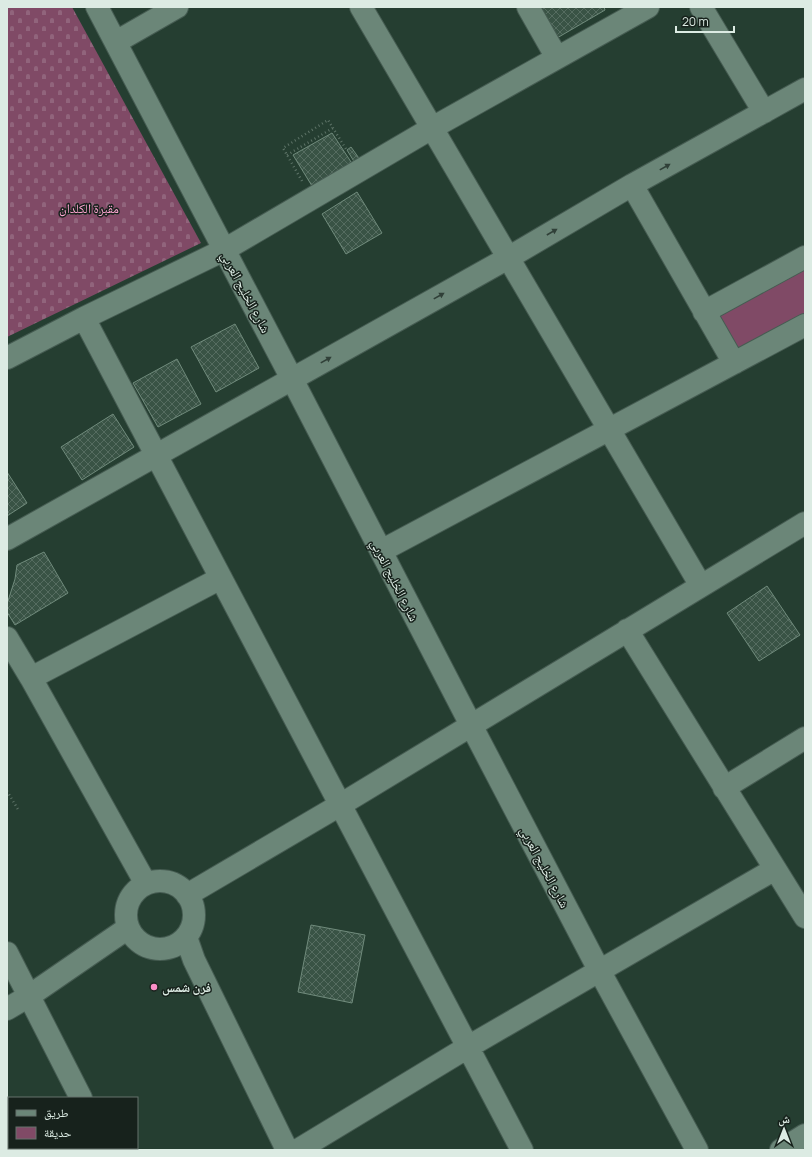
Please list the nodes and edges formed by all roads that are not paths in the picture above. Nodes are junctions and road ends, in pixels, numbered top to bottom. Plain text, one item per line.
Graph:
1 (97, 7) edge
2 (177, 7) edge
3 (360, 7) edge
4 (528, 7) edge
5 (648, 7) edge
6 (701, 7) edge
7 (116, 42) junction
8 (557, 58) junction
9 (805, 88) edge
10 (764, 112) junction
11 (432, 128) junction
12 (632, 185) junction
13 (224, 250) junction
14 (805, 256) edge
15 (508, 258) junction
16 (704, 312) junction
17 (84, 318) junction
18 (805, 325) edge
19 (7, 358) edge
20 (734, 363) junction
21 (292, 379) junction
22 (609, 429) junction
23 (156, 456) junction
24 (805, 523) edge
25 (7, 539) edge
26 (381, 551) junction
27 (221, 578) junction
28 (701, 586) junction
29 (627, 630) junction
30 (7, 638) edge
31 (30, 678) junction
32 (471, 726) junction
33 (805, 738) edge
34 (724, 788) junction
35 (340, 804) junction
36 (775, 869) junction
37 (146, 884) junction
38 (187, 896) junction
39 (805, 917) edge
40 (128, 928) junction
41 (186, 937) junction
42 (7, 953) edge
43 (599, 970) junction
44 (29, 996) junction
45 (7, 1009) edge
46 (468, 1047) junction
47 (80, 1097) edge
48 (805, 1134) edge
49 (287, 1150) edge
50 (298, 1150) edge
51 (522, 1150) edge
52 (698, 1150) edge
53 (780, 1150) edge

1 - 7 street, شارع الخليج العربي
2 - 7 street
3 - 11 street
4 - 8 street
5 - 8 street
6 - 10 street
7 - 13 street, شارع الخليج العربي
8 - 11 street
9 - 10 street
12 -> 10 street
11 - 13 street
11 - 15 street
15 -> 12 street
12 - 16 street
13 - 17 street
13 - 21 street, شارع الخليج العربي
14 - 16 street
21 -> 15 street
15 - 22 street
16 - 20 street
17 - 19 street
17 - 23 street
18 - 20 street
20 - 22 street
21 - 23 street
21 - 26 street, شارع الخليج العربي
22 - 26 street
22 - 28 street
23 - 25 street
23 - 27 street
24 - 28 street
26 - 32 street, شارع الخليج العربي
27 - 31 street
27 - 35 street
28 - 29 street
29 - 32 street
29 - 34 street
30 - 31 street
31 - 37 street
32 - 35 street
32 - 43 street, شارع الخليج العربي
33 - 34 street
34 - 36 street
35 - 38 street
35 - 46 street
36 - 39 street
36 - 43 street
37 - 38 street
37 - 40 street
38 - 41 street
40 - 41 street
40 - 44 street
41 - 49 street
42 - 44 street
43 - 46 street
43 - 52 street, شارع الخليج العربي
44 - 45 street
44 - 47 street
46 - 50 street
46 - 51 street
48 - 53 street

